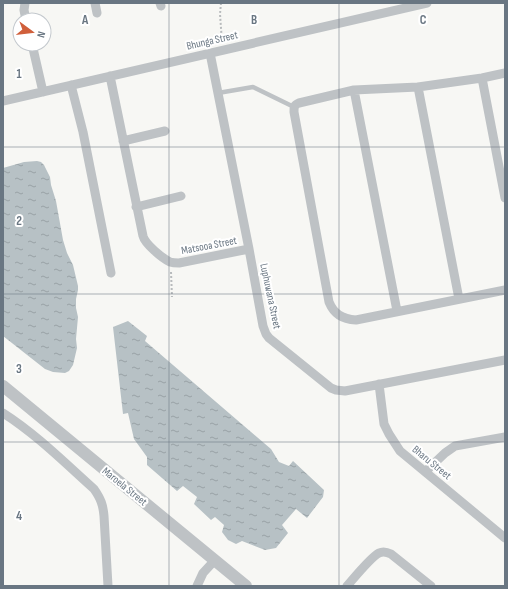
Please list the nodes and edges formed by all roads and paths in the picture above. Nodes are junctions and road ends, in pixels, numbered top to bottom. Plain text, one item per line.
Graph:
1 (95, 3) edge
2 (221, 3) edge
3 (424, 3) edge
4 (97, 13) dead end
5 (222, 50) junction
6 (34, 52) edge
7 (210, 53) junction
8 (505, 73) edge
9 (110, 76) junction
10 (482, 78) junction
11 (71, 85) junction
12 (418, 87) junction
13 (354, 90) junction
14 (44, 92) junction
15 (218, 93) junction
16 (3, 101) edge
17 (294, 107) junction
18 (165, 131) dead end
19 (123, 141) junction
20 (180, 196) dead end
21 (505, 198) edge
22 (136, 207) junction
23 (249, 249) junction
24 (169, 261) junction
25 (112, 273) dead end
26 (505, 290) edge
27 (172, 297) dead end
28 (459, 299) junction
29 (397, 311) junction
30 (505, 360) edge
31 (379, 384) junction
32 (3, 386) edge
33 (3, 413) edge
34 (505, 437) edge
35 (425, 472) junction
36 (505, 538) edge
37 (215, 560) junction
38 (108, 586) edge
39 (197, 586) edge
40 (246, 586) edge
41 (347, 586) edge
42 (431, 586) edge

1 - 4 street
2 - 5 path
3 - 5 street, Bhunga Street
5 - 7 street, Bhunga Street
6 - 14 street
7 - 9 street, Bhunga Street
7 - 15 street, Luphuwana Street
8 - 10 street
9 - 11 street, Bhunga Street
9 - 19 street, Matsooa Street
10 - 12 street
10 - 21 street
11 - 14 street, Bhunga Street
11 - 25 street
12 - 13 street
12 - 28 street
13 - 17 street
13 - 29 street
14 - 16 street, Bhunga Street
15 - 17 lane
15 - 23 street, Luphuwana Street
17 - 29 street
18 - 19 street
19 - 22 street, Matsooa Street
20 - 22 street
22 - 24 street, Matsooa Street
23 - 24 street, Matsooa Street
23 - 31 street, Luphuwana Street
24 - 27 path
26 - 28 street
28 - 29 street
30 - 31 street, Luphuwana Street
31 - 35 street, Bharu Street
32 - 37 street, Maroela Street
33 - 38 street
34 - 35 street
35 - 36 street, Bharu Street
37 - 39 street
37 - 40 street, Maroela Street
41 - 42 street

